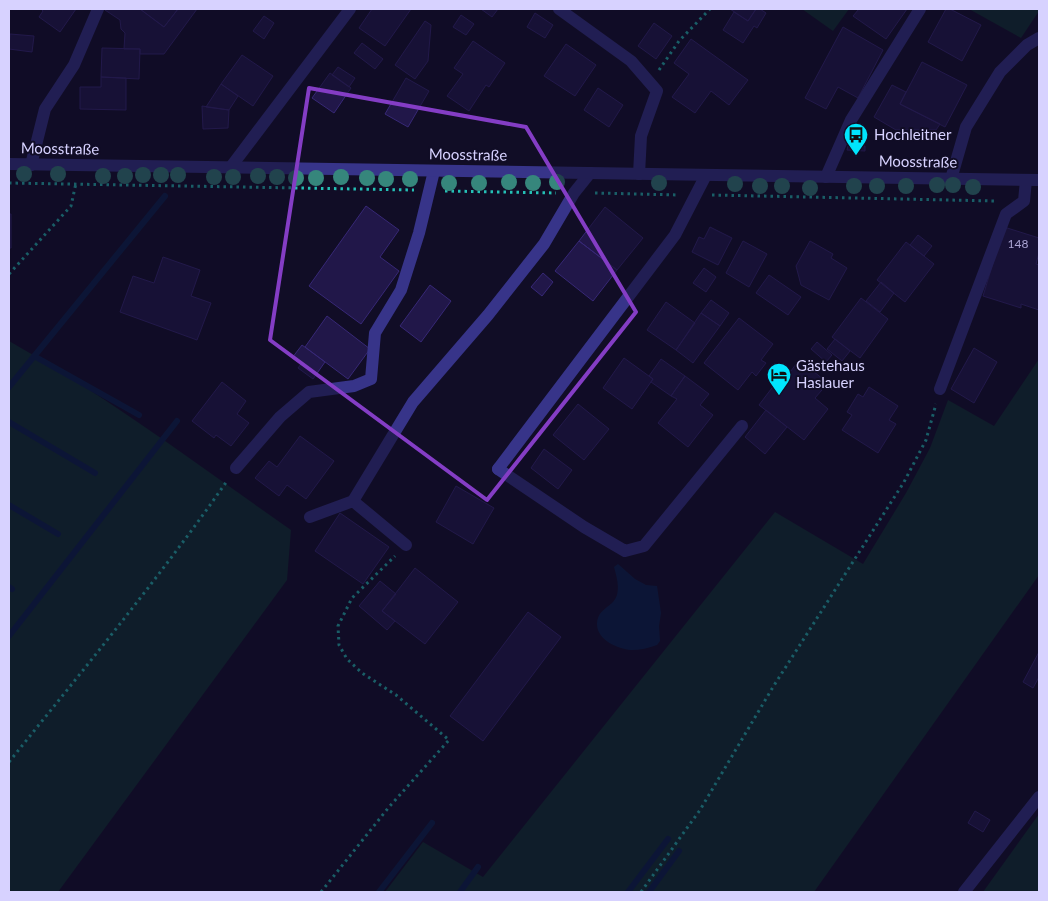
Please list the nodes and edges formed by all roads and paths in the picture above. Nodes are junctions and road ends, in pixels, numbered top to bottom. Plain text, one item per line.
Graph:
1 (98, 9) edge
2 (350, 9) edge
3 (559, 9) edge
4 (710, 9) edge
5 (920, 9) edge
6 (1039, 38) edge
7 (650, 83) junction
8 (9, 164) edge
9 (31, 164) junction
10 (76, 165) junction
11 (230, 168) junction
12 (434, 171) junction
13 (590, 173) junction
14 (638, 174) junction
15 (706, 175) junction
16 (826, 177) junction
17 (951, 179) junction
18 (1026, 180) junction
19 (1039, 180) edge
20 (9, 183) edge
21 (76, 184) junction
22 (430, 190) junction
23 (574, 193) junction
24 (696, 195) junction
25 (1024, 201) junction
26 (9, 274) edge
27 (940, 389) joint
28 (742, 426) dead end
29 (236, 468) joint
30 (353, 501) junction
31 (310, 517) dead end
32 (406, 545) joint
33 (9, 762) edge
34 (1039, 797) edge
35 (322, 892) edge
36 (641, 892) edge
37 (964, 892) edge

1 - 9 street
2 - 11 street
3 - 7 street
4 - 7 path
5 - 16 street
6 - 17 street
7 - 14 street
8 - 9 street, Moosstraße
9 - 10 street, Moosstraße
10 - 11 street, Moosstraße
10 - 21 path
11 - 12 street, Moosstraße
12 - 13 street, Moosstraße
12 - 22 street
13 - 14 street, Moosstraße
13 - 23 street
14 - 15 street, Moosstraße
15 - 16 street, Moosstraße
15 - 24 street
16 - 17 street, Moosstraße
17 - 18 street, Moosstraße
18 - 19 street, Moosstraße
18 - 25 street
20 - 21 path
21 - 22 path
21 - 26 path
22 - 23 path
22 - 29 street
23 - 24 path
23 - 30 street
24 - 25 path
24 - 28 street
25 - 27 street
27 - 36 path
29 - 33 path
30 - 31 street
30 - 32 street
32 - 35 path
34 - 37 street

